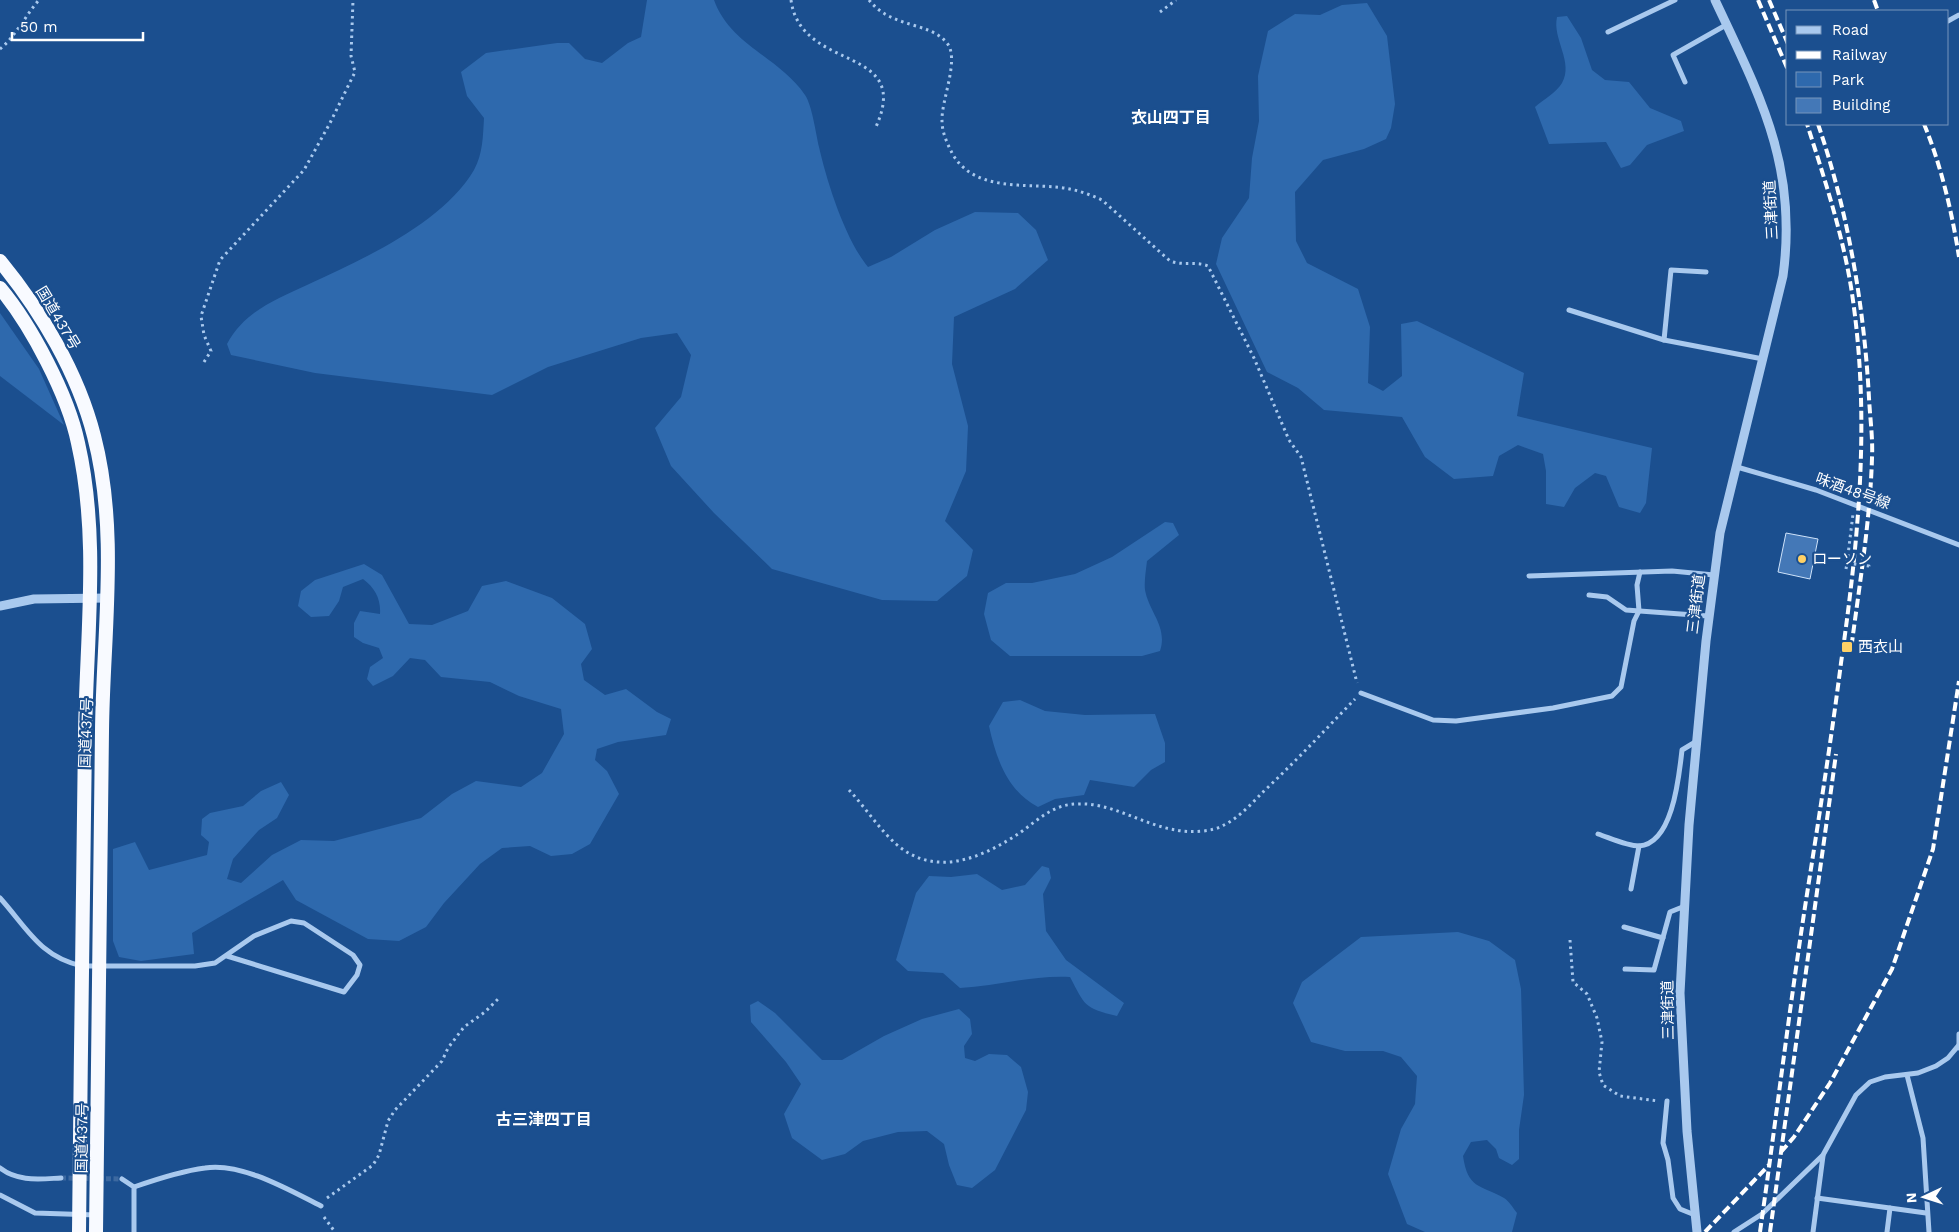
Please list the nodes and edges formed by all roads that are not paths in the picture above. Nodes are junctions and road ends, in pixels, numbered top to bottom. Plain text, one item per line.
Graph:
1 (1675, 0) edge
2 (1715, 0) edge
3 (1726, 25) junction
4 (1608, 32) dead end
5 (1685, 82) dead end
6 (0, 261) edge
7 (1706, 272) dead end
8 (0, 288) edge
9 (1569, 310) dead end
10 (1664, 340) junction
11 (1763, 359) junction
12 (1737, 467) junction
13 (1959, 545) edge
14 (1640, 572) junction
15 (1714, 575) junction
16 (1529, 576) dead end
17 (1589, 595) dead end
18 (91, 598) junction
19 (108, 598) junction
20 (0, 606) edge
21 (1639, 611) junction
22 (1708, 616) junction
23 (1361, 693) road end
24 (1697, 741) junction
25 (1598, 834) dead end
26 (1639, 846) junction
27 (1631, 889) dead end
28 (0, 898) edge
29 (1685, 906) junction
30 (1624, 927) dead end
31 (1663, 938) junction
32 (227, 956) junction
33 (82, 966) junction
34 (100, 967) junction
35 (1625, 969) dead end
36 (1959, 1034) edge
37 (1958, 1047) edge
38 (1907, 1075) junction
39 (1667, 1102) road end
40 (1823, 1156) junction
41 (0, 1168) edge
42 (61, 1178) tunnel mouth
43 (122, 1179) tunnel mouth
44 (134, 1187) junction
45 (0, 1195) edge
46 (1817, 1198) junction
47 (321, 1206) road end
48 (1890, 1208) junction
49 (1926, 1213) junction
50 (80, 1214) junction
51 (97, 1215) junction
52 (1696, 1215) junction
53 (79, 1232) edge
54 (96, 1232) edge
55 (134, 1232) edge
56 (1697, 1232) edge
57 (1734, 1232) edge
58 (1813, 1232) edge
59 (1887, 1232) edge
60 (1929, 1232) edge

1 - 4 street
2 - 3 street, 三津街道
3 - 5 street
3 - 11 street, 三津街道
6 - 19 highway, 国道437号
7 - 10 street
8 - 18 highway, 国道437号
9 - 10 street
10 - 11 street
11 - 12 street, 三津街道
12 - 13 street, 味酒48号線
12 - 15 street, 三津街道
14 - 15 street
14 - 16 street
14 - 21 street
15 - 22 street, 三津街道
17 - 21 street
18 - 19 street
18 - 20 street
18 - 33 highway, 国道437号
19 - 34 highway, 国道437号
21 - 22 street
21 - 23 street
22 - 24 street, 三津街道
24 - 26 street
24 - 29 street, 三津街道
25 - 26 street
26 - 27 street
28 - 33 street
29 - 31 street
29 - 52 street, 三津街道
30 - 31 street
31 - 35 street
32 - 32 street
32 - 34 street
33 - 34 street
33 - 50 highway, 国道437号
34 - 51 highway, 国道437号
36 - 37 street
37 - 38 street
38 - 40 street
38 - 49 street
39 - 52 street
40 - 46 street
40 - 57 street
41 - 42 street
43 - 44 street
44 - 47 street
44 - 55 street
45 - 50 street
46 - 48 street
46 - 58 street
48 - 49 street
48 - 59 street
49 - 60 street
50 - 51 street
50 - 53 highway, 国道437号
51 - 54 highway, 国道437号
52 - 56 street, 三津街道

